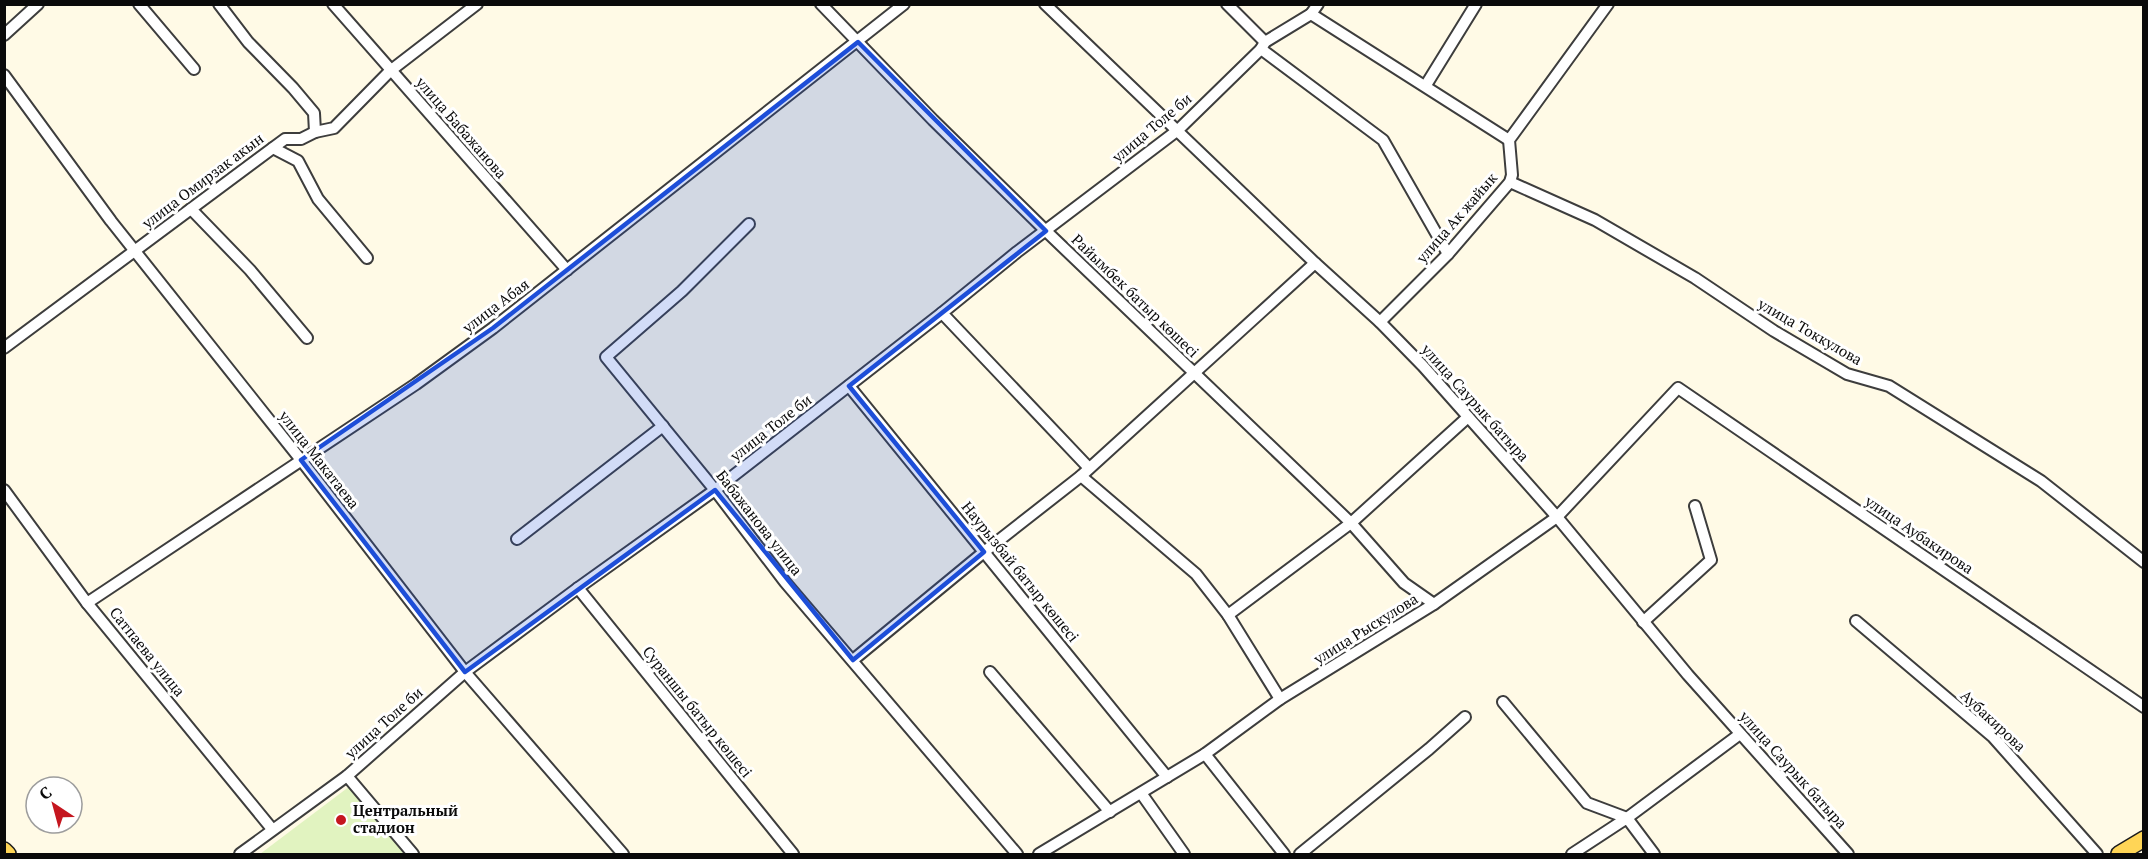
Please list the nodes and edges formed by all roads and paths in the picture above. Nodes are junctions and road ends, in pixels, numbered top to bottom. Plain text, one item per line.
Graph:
1 (38, 4) edge
2 (139, 4) edge
3 (219, 4) edge
4 (333, 4) edge
5 (477, 4) edge
6 (820, 4) edge
7 (904, 4) edge
8 (1045, 4) edge
9 (1227, 4) edge
10 (1318, 4) edge
11 (1476, 4) edge
12 (1608, 4) edge
13 (1311, 14) junction
14 (4, 35) edge
15 (858, 42) junction
16 (1263, 45) junction
17 (194, 69) dead end
18 (390, 71) junction
19 (4, 75) edge
20 (1426, 85) junction
21 (1178, 130) junction
22 (315, 132) junction
23 (1509, 140) junction
24 (273, 148) junction
25 (1510, 182) junction
26 (191, 209) junction
27 (749, 224) dead end
28 (1046, 231) junction
29 (135, 251) junction
30 (1448, 254) junction
31 (367, 258) dead end
32 (1315, 262) junction
33 (567, 270) junction
34 (942, 313) junction
35 (1380, 322) junction
36 (307, 338) dead end
37 (4, 348) edge
38 (1192, 372) junction
39 (849, 386) junction
40 (1678, 388) joint
41 (1468, 417) junction
42 (663, 426) junction
43 (301, 460) junction
44 (1085, 472) junction
45 (4, 490) edge
46 (716, 490) junction
47 (1695, 506) dead end
48 (1557, 517) junction
49 (1351, 523) junction
50 (517, 538) dead end
51 (984, 552) junction
52 (2144, 562) edge
53 (578, 588) junction
54 (87, 603) junction
55 (1434, 604) junction
56 (1228, 615) junction
57 (1856, 621) dead end
58 (1643, 622) junction
59 (853, 660) junction
60 (465, 672) junction
61 (990, 672) dead end
62 (1280, 699) junction
63 (1503, 702) dead end
64 (2144, 706) edge
65 (1465, 717) dead end
66 (1740, 734) junction
67 (1205, 754) junction
68 (347, 776) junction
69 (1167, 777) junction
70 (1142, 793) junction
71 (1110, 812) junction
72 (1627, 818) junction
73 (272, 829) junction
74 (2144, 839) edge
75 (4, 850) edge
76 (247, 852) edge
77 (8, 855) edge
78 (413, 855) edge
79 (623, 855) edge
80 (793, 855) edge
81 (1017, 855) edge
82 (1039, 855) edge
83 (1185, 855) edge
84 (1284, 855) edge
85 (1300, 855) edge
86 (1572, 855) edge
87 (1654, 855) edge
88 (1848, 855) edge
89 (2097, 855) edge
90 (2119, 855) edge

1 - 14 street
2 - 17 street
3 - 22 street
4 - 18 street, улица Бабажанова
5 - 18 street, улица Омирзак акын
6 - 15 street, Райымбек батыр көшесі
7 - 15 street, улица Абая
8 - 21 street, улица Саурык батыра
9 - 16 street
10 - 13 street
11 - 20 street
12 - 23 street
13 - 16 street, улица Толе би
13 - 20 street
15 - 28 street, Райымбек батыр көшесі
15 - 33 street, улица Абая
16 - 21 street, улица Толе би
16 - 30 street
18 - 22 street, улица Омирзак акын
18 - 33 street, улица Бабажанова
19 - 29 street, улица Макатаева
20 - 23 street
21 - 28 street, улица Толе би
21 - 32 street, улица Саурык батыра
22 - 24 street, улица Омирзак акын
23 - 25 street, улица Ак жайык
24 - 26 street, улица Омирзак акын
24 - 31 street
25 - 30 street, улица Ак жайык
25 - 52 street, улица Токкулова
26 - 29 street, улица Омирзак акын
26 - 36 street
27 - 42 street, Бабажанова улица
28 - 34 street, улица Толе би
28 - 38 street, Райымбек батыр көшесі
29 - 37 street, улица Омирзак акын
29 - 43 street, улица Макатаева
30 - 35 street, улица Ак жайык
32 - 35 street, улица Саурык батыра
32 - 38 street
33 - 43 street, улица Абая
34 - 39 street, улица Толе би
34 - 44 street
35 - 41 street, улица Саурык батыра
38 - 44 street
38 - 49 street, Райымбек батыр көшесі
39 - 46 street, улица Толе би
39 - 51 street, Наурызбай батыр көшесі
40 - 48 street, улица Рыскулова
40 - 64 street, улица Аубакирова
41 - 48 street, улица Саурык батыра
41 - 49 street
42 - 46 street, Бабажанова улица
42 - 50 street
43 - 54 street, улица Абая
43 - 60 street, улица Макатаева
44 - 51 street
44 - 56 street
45 - 54 street, Сатпаева улица
46 - 53 street, улица Толе би
46 - 59 street, Бабажанова улица
47 - 58 street
48 - 55 street, улица Рыскулова
48 - 58 street, улица Саурык батыра
49 - 55 street, Райымбек батыр көшесі
49 - 56 street
51 - 59 street
51 - 69 street, Наурызбай батыр көшесі
53 - 60 street, улица Толе би
53 - 80 street, Сураншы батыр көшесі
54 - 73 street, Сатпаева улица
55 - 62 street, улица Рыскулова
56 - 62 street
57 - 89 street, Аубакирова
58 - 66 street, улица Саурык батыра
59 - 81 street, Бабажанова улица
60 - 68 street, улица Толе би
60 - 79 street, улица Макатаева
61 - 71 street
62 - 67 street, улица Рыскулова
63 - 72 street
65 - 85 street
66 - 72 street
66 - 88 street, улица Саурык батыра
67 - 69 street, улица Рыскулова
67 - 84 street
68 - 73 street, улица Толе би
68 - 78 street
69 - 70 street, улица Рыскулова
70 - 71 street, улица Рыскулова
70 - 83 street
71 - 82 street, улица Рыскулова
72 - 86 street
72 - 87 street
73 - 76 street, улица Толе би
74 - 90 main road
75 - 77 main road

